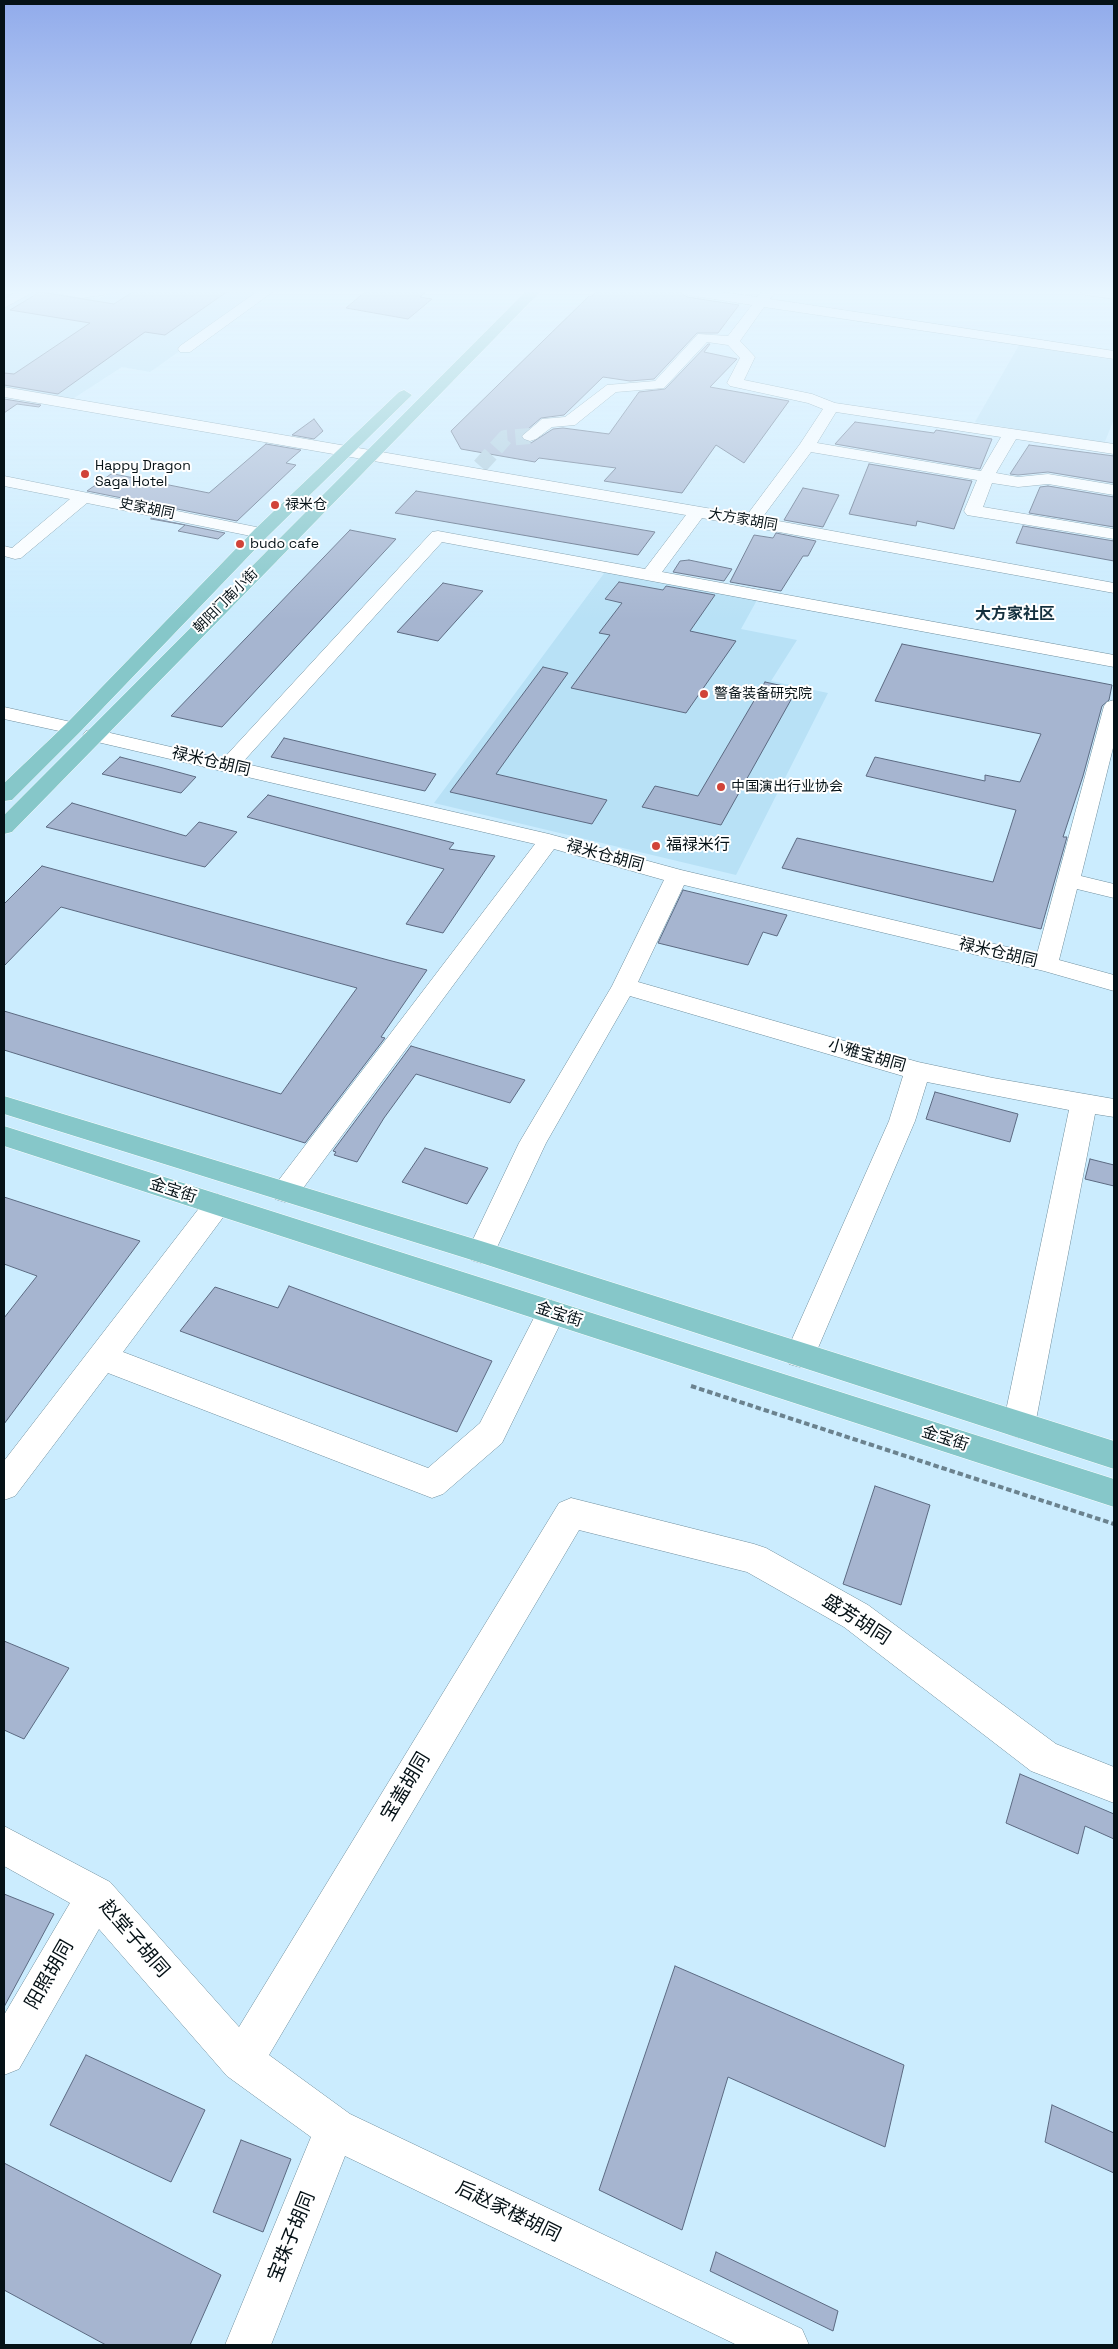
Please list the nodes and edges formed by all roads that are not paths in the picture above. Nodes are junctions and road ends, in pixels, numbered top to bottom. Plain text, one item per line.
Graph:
1 (55, 401) edge
2 (399, 401) edge
3 (424, 401) edge
4 (596, 401) edge
5 (816, 401) edge
6 (832, 408) junction
7 (1011, 433) junction
8 (530, 436) tunnel mouth
9 (807, 446) junction
10 (1114, 449) edge
11 (348, 450) junction
12 (371, 454) junction
13 (986, 477) junction
14 (4, 481) edge
15 (1114, 490) edge
16 (86, 496) junction
17 (697, 512) junction
18 (751, 520) junction
19 (261, 533) junction
20 (1114, 534) edge
21 (4, 551) edge
22 (650, 575) junction
23 (1114, 588) edge
24 (1114, 661) edge
25 (1114, 706) edge
26 (4, 713) edge
27 (83, 732) junction
28 (228, 766) junction
29 (4, 795) edge
30 (4, 827) edge
31 (549, 841) junction
32 (677, 876) junction
33 (1068, 880) junction
34 (1114, 891) edge
35 (1046, 964) junction
36 (1114, 983) edge
37 (624, 986) junction
38 (918, 1071) junction
39 (1084, 1102) junction
40 (4, 1105) edge
41 (1114, 1108) edge
42 (4, 1136) edge
43 (285, 1192) junction
44 (217, 1205) junction
45 (481, 1252) junction
46 (552, 1312) junction
47 (800, 1355) junction
48 (100, 1357) junction
49 (1019, 1425) junction
50 (1114, 1455) edge
51 (4, 1486) edge
52 (1114, 1493) edge
53 (571, 1513) joint
54 (1114, 1784) edge
55 (4, 1845) edge
56 (96, 1896) junction
57 (4, 2054) edge
58 (242, 2061) junction
59 (335, 2129) junction
60 (248, 2345) edge
61 (786, 2345) edge

1 - 11 street, 大方家胡同
2 - 11 main road, 朝阳门南小街
3 - 12 main road, 朝阳门南小街
4 - 8 street
5 - 6 street
6 - 7 street
6 - 9 street
7 - 10 street
7 - 13 street
9 - 13 street
9 - 18 street
11 - 12 street, 大方家胡同
11 - 19 main road, 朝阳门南小街
12 - 17 street, 大方家胡同
12 - 27 main road, 朝阳门南小街
13 - 15 street
13 - 20 street
14 - 16 street, 史家胡同
16 - 19 street, 史家胡同
16 - 21 street
17 - 18 street, 大方家胡同
17 - 22 street
18 - 23 street, 大方家胡同
19 - 27 main road, 朝阳门南小街
22 - 24 street
22 - 28 street
25 - 33 street
26 - 27 street, 禄米仓胡同
27 - 28 street, 禄米仓胡同
27 - 29 main road, 朝阳门南小街
27 - 30 main road, 朝阳门南小街
28 - 31 street, 禄米仓胡同
31 - 32 street, 禄米仓胡同
31 - 43 street
32 - 35 street, 禄米仓胡同
32 - 37 street
33 - 34 street
33 - 35 street
35 - 36 street, 禄米仓胡同
37 - 38 street, 小雅宝胡同
37 - 45 street
38 - 39 street, 小雅宝胡同
38 - 47 street
39 - 41 street, 小雅宝胡同
39 - 49 street
40 - 43 main road, 金宝街
42 - 44 main road, 金宝街
43 - 45 main road, 金宝街
44 - 46 main road, 金宝街
44 - 48 street
45 - 47 main road, 金宝街
46 - 48 street
46 - 52 main road, 金宝街
47 - 49 main road, 金宝街
48 - 51 street
49 - 50 main road, 金宝街
53 - 54 street, 盛芳胡同
53 - 58 street, 宝盖胡同
55 - 56 street, 赵堂子胡同
56 - 57 street, 阳照胡同
56 - 58 street, 赵堂子胡同
58 - 59 street, 后赵家楼胡同
59 - 60 street, 宝珠子胡同
59 - 61 street, 后赵家楼胡同

